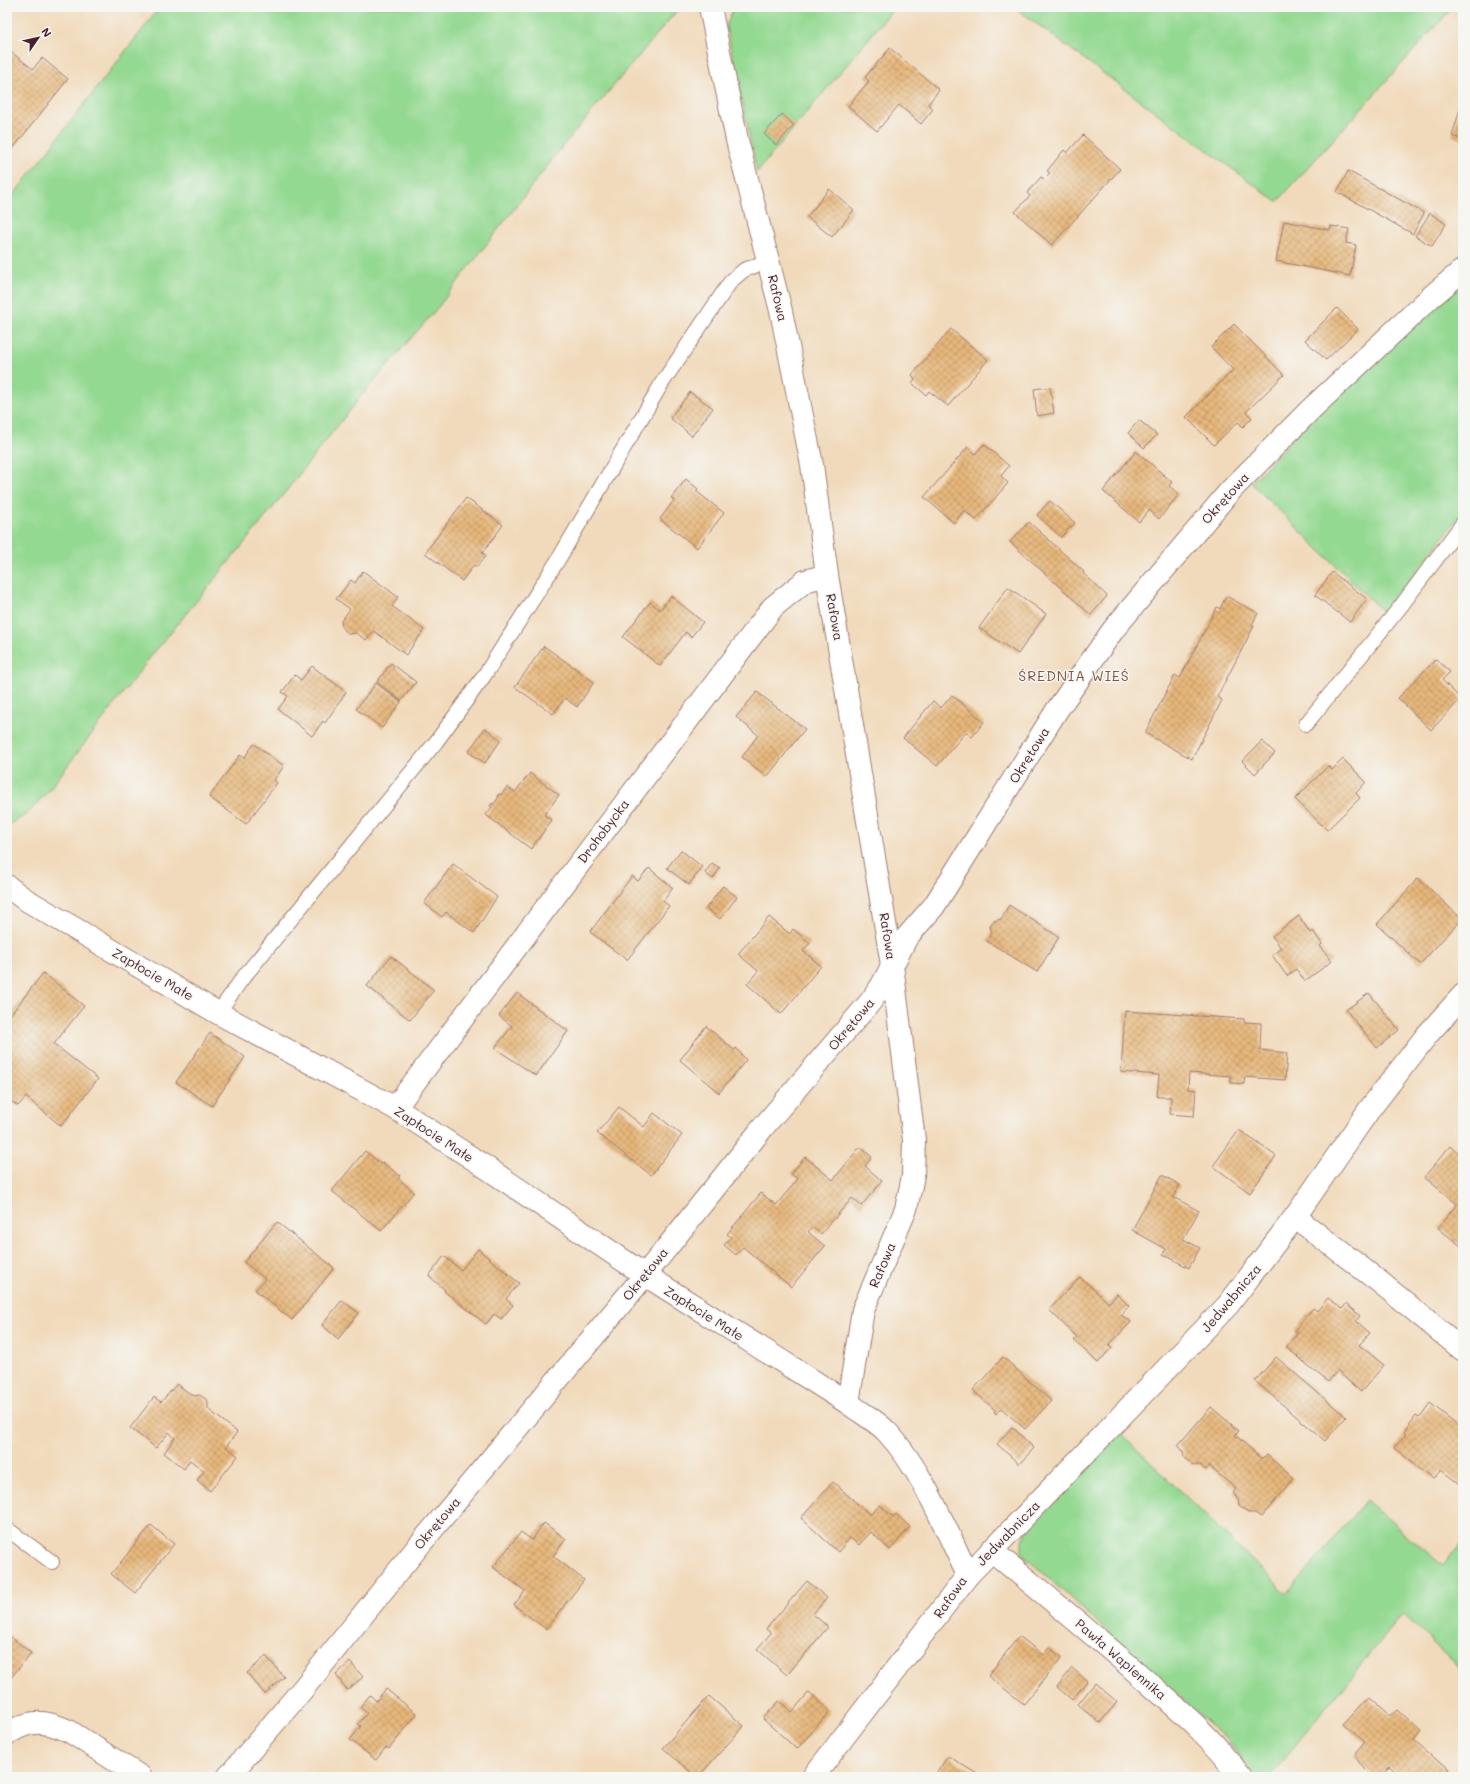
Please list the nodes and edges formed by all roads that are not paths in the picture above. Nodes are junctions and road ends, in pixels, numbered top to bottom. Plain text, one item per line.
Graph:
1 (710, 7) edge
2 (768, 260) junction
3 (1463, 270) edge
4 (1463, 523) edge
5 (828, 575) junction
6 (1306, 724) dead end
7 (7, 886) edge
8 (892, 965) junction
9 (1463, 995) edge
10 (218, 1013) junction
11 (395, 1108) junction
12 (1295, 1217) junction
13 (645, 1275) junction
14 (1463, 1350) edge
15 (848, 1404) junction
16 (7, 1529) edge
17 (991, 1550) junction
18 (52, 1562) dead end
19 (968, 1575) junction
20 (7, 1734) edge
21 (141, 1777) edge
22 (228, 1777) edge
23 (814, 1777) edge
24 (1241, 1777) edge

1 - 2 street, Rafowa
2 - 5 street, Rafowa
2 - 10 lane
3 - 8 street, Okrętowa
4 - 6 lane
5 - 8 street, Rafowa
5 - 11 street, Drohobycka
7 - 10 street, Zapłocie Małe
8 - 13 street, Okrętowa
8 - 15 street, Rafowa
9 - 12 street, Jedwabnicza
10 - 11 street, Zapłocie Małe
11 - 13 street, Zapłocie Małe
12 - 14 street
12 - 17 street, Jedwabnicza
13 - 15 street, Zapłocie Małe
13 - 22 street, Okrętowa
15 - 19 street, Rafowa
16 - 18 lane
17 - 19 street, Jedwabnicza
17 - 24 street, Pawła Wapiennika
19 - 23 street, Rafowa
20 - 21 street

